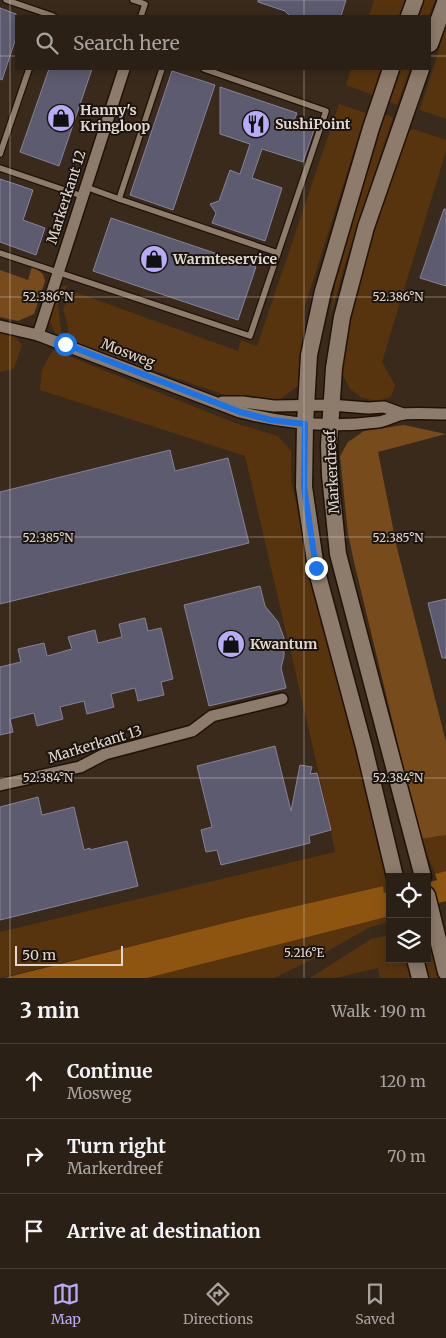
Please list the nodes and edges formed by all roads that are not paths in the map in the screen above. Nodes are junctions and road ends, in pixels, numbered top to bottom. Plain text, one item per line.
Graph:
1 (6, 0) edge
2 (133, 0) edge
3 (414, 0) edge
4 (446, 0) edge
5 (145, 2) edge
6 (46, 15) edge
7 (141, 15) edge
8 (409, 15) edge
9 (431, 41) edge
10 (29, 70) edge
11 (124, 70) edge
12 (162, 70) edge
13 (207, 70) edge
14 (391, 70) edge
15 (421, 70) edge
16 (0, 154) edge
17 (0, 168) edge
18 (84, 191) junction
19 (119, 199) junction
20 (0, 252) edge
21 (278, 253) junction
22 (58, 272) junction
23 (0, 326) edge
24 (38, 334) junction
25 (215, 402) junction
26 (331, 404) junction
27 (306, 405) junction
28 (402, 414) junction
29 (446, 414) edge
30 (305, 424) junction
31 (329, 424) junction
32 (282, 699) dead end
33 (0, 785) edge
34 (394, 873) edge
35 (421, 873) edge
36 (431, 910) edge
37 (417, 963) edge
38 (446, 972) edge
39 (420, 978) edge

1 - 6 lane
2 - 5 lane
3 - 8 main road
4 - 9 main road
5 - 7 lane
10 - 16 lane
11 - 18 street, Markerkant 12
12 - 19 lane
13 - 21 lane
14 - 27 main road, Markerdreef
15 - 26 main road, Markerdreef
17 - 18 lane
18 - 19 lane
18 - 22 street, Markerkant 12
19 - 21 lane
20 - 22 lane
21 - 22 lane
22 - 24 street, Markerkant 12
23 - 24 street, Mosweg
24 - 25 street, Mosweg
25 - 27 street, Mosweg
25 - 30 street, Mosweg
26 - 27 street, Mosweg
26 - 28 street, Mosweg
26 - 31 main road, Markerdreef
27 - 30 main road, Markerdreef
28 - 29 street
28 - 31 street, Mosweg
30 - 31 street, Mosweg
30 - 34 main road, Markerdreef
31 - 35 main road, Markerdreef
32 - 33 street, Markerkant 13
36 - 38 main road
37 - 39 main road

